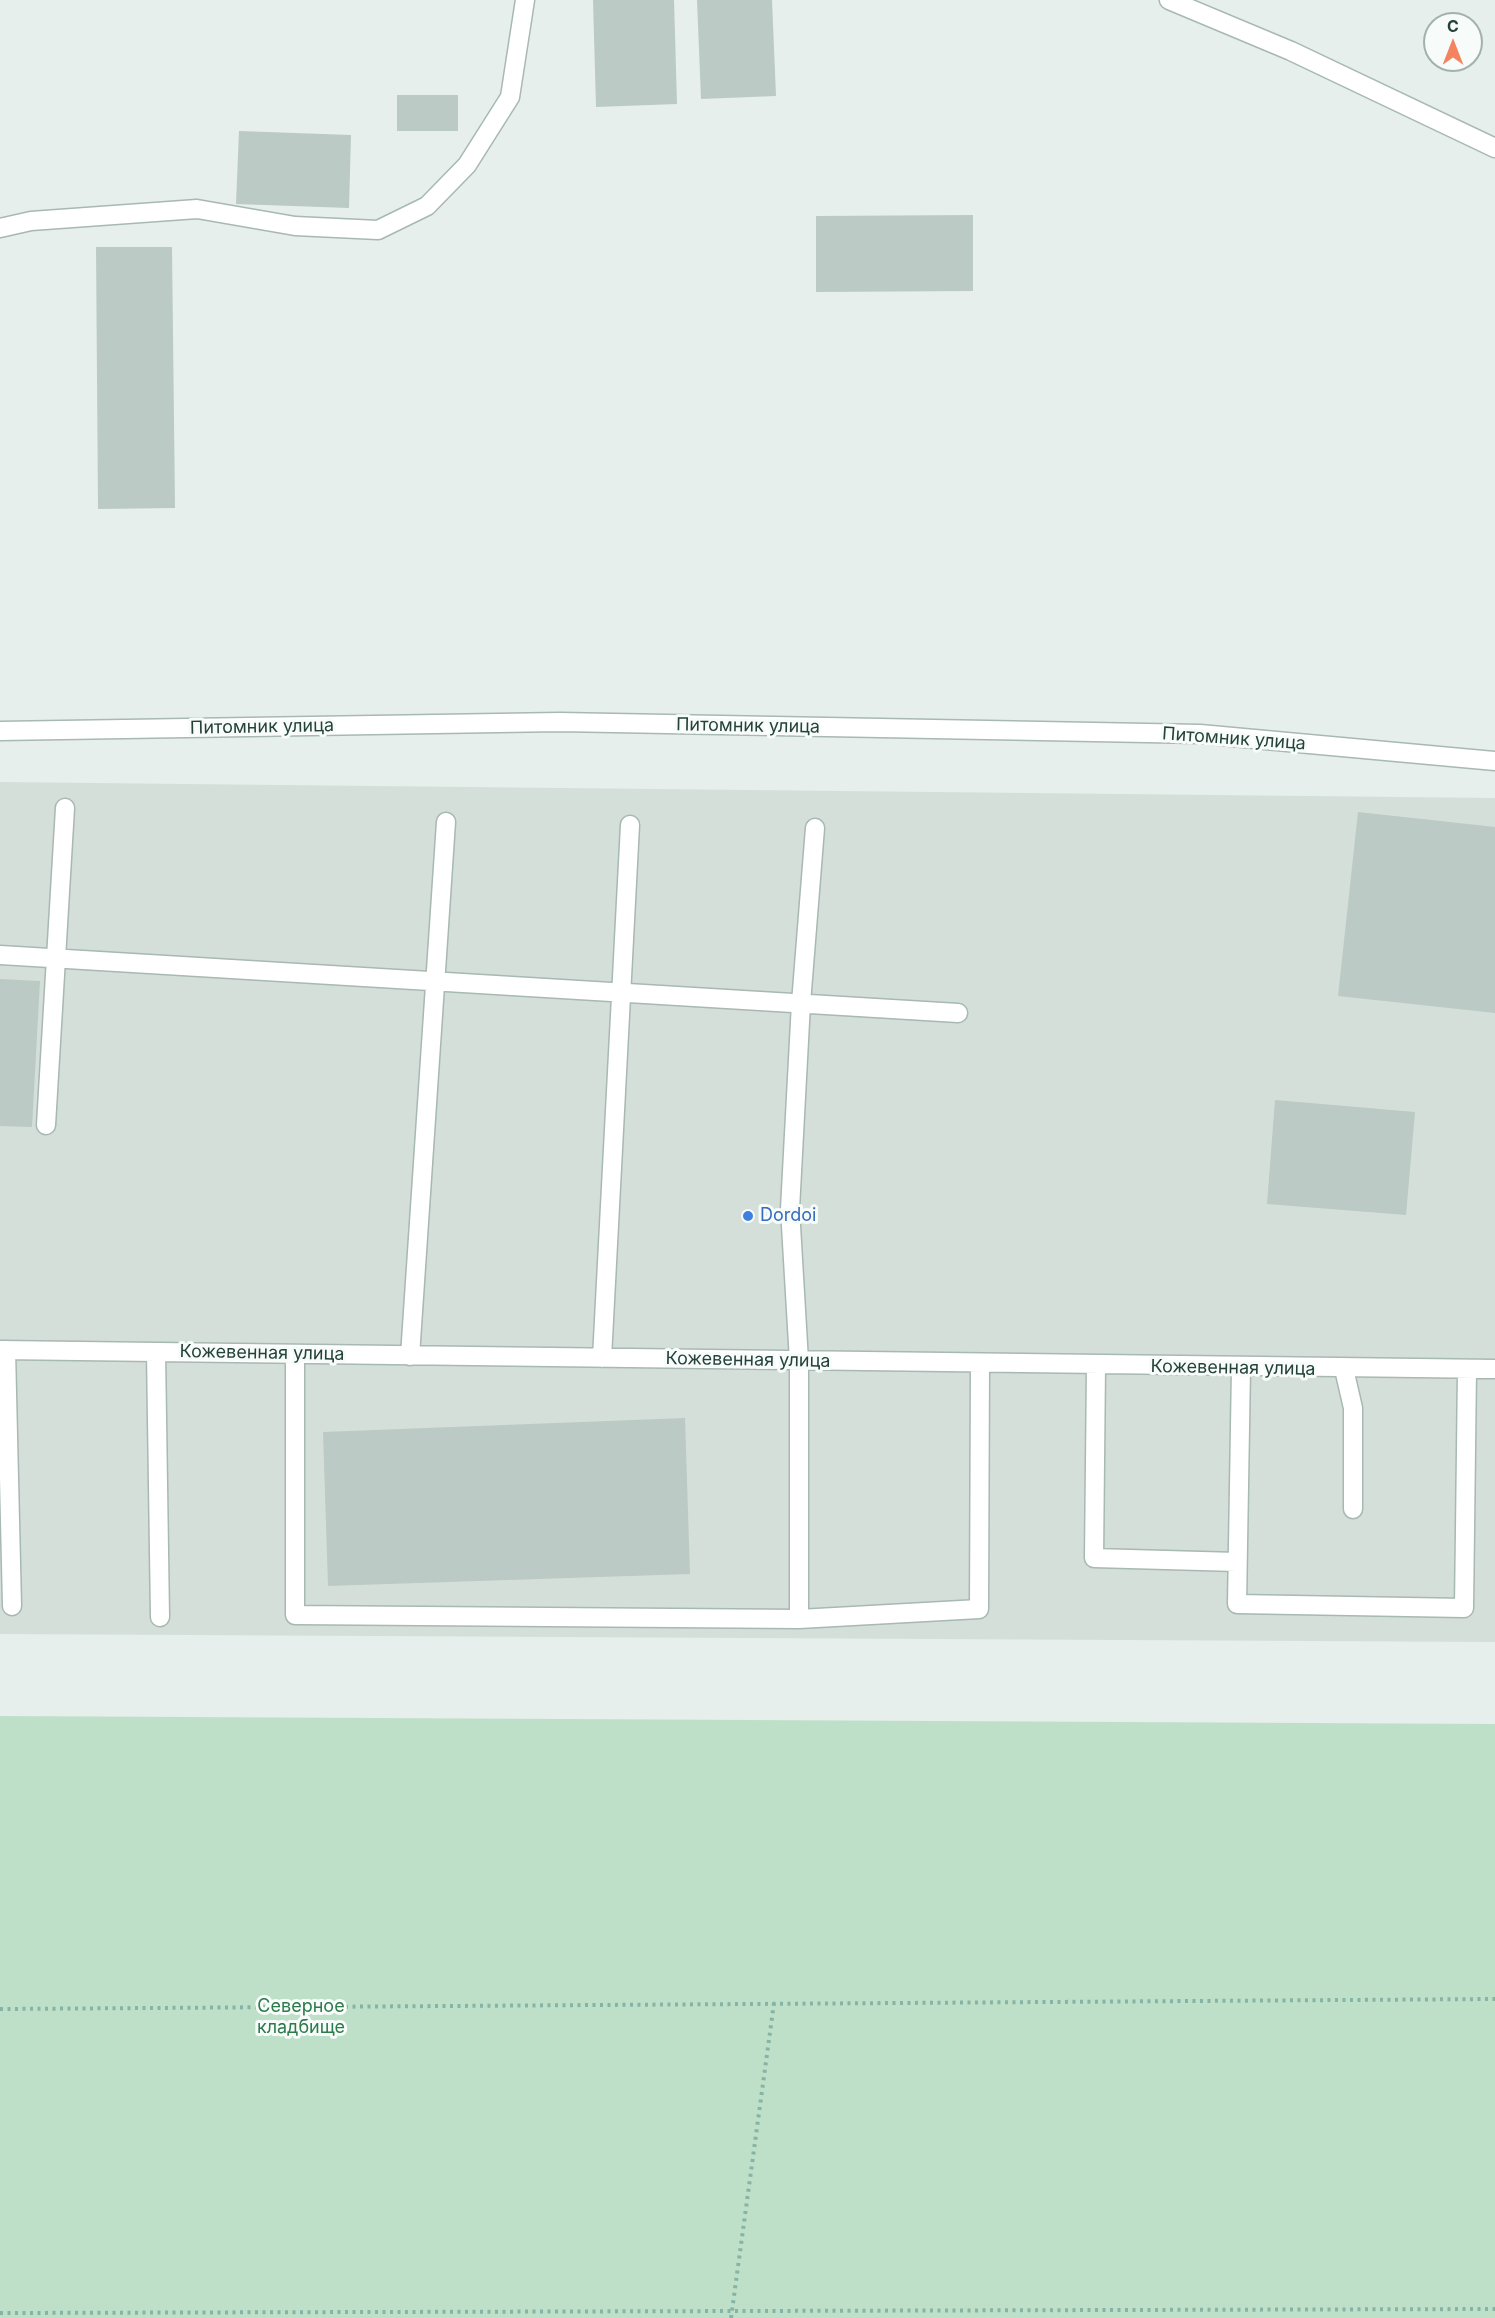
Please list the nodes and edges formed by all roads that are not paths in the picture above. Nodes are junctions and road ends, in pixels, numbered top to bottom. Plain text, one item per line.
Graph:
1 (525, 0) edge
2 (1169, 0) edge
3 (1495, 148) edge
4 (0, 228) edge
5 (0, 731) edge
6 (1495, 761) edge
7 (65, 807) dead end
8 (446, 822) dead end
9 (630, 825) dead end
10 (815, 828) dead end
11 (0, 955) edge
12 (56, 958) junction
13 (437, 981) junction
14 (620, 992) junction
15 (801, 1003) junction
16 (958, 1013) dead end
17 (46, 1125) dead end
18 (3, 1350) edge
19 (156, 1352) junction
20 (295, 1354) junction
21 (411, 1356) junction
22 (602, 1359) junction
23 (799, 1361) junction
24 (980, 1364) junction
25 (1095, 1366) junction
26 (1241, 1368) junction
27 (1344, 1369) junction
28 (1495, 1369) edge
29 (1467, 1370) junction
30 (1353, 1509) dead end
31 (1237, 1562) junction
32 (12, 1606) dead end
33 (160, 1617) dead end
34 (799, 1619) junction

1 - 4 street
2 - 3 street
5 - 6 street, Питомник улица
7 - 12 street
8 - 13 street
9 - 14 street
10 - 15 street
11 - 12 street
12 - 13 street
12 - 17 street
13 - 14 street
13 - 21 street
14 - 15 street
14 - 22 street
15 - 16 street
15 - 23 street
18 - 19 street, Кожевенная улица
18 - 32 street
19 - 20 street, Кожевенная улица
19 - 33 street
20 - 21 street, Кожевенная улица
20 - 34 street
21 - 22 street, Кожевенная улица
22 - 23 street, Кожевенная улица
23 - 24 street, Кожевенная улица
23 - 34 street
24 - 25 street, Кожевенная улица
24 - 34 street
25 - 26 street, Кожевенная улица
25 - 31 street
26 - 27 street, Кожевенная улица
26 - 31 street
27 - 29 street, Кожевенная улица
27 - 30 street
28 - 29 street, Кожевенная улица
29 - 31 street

